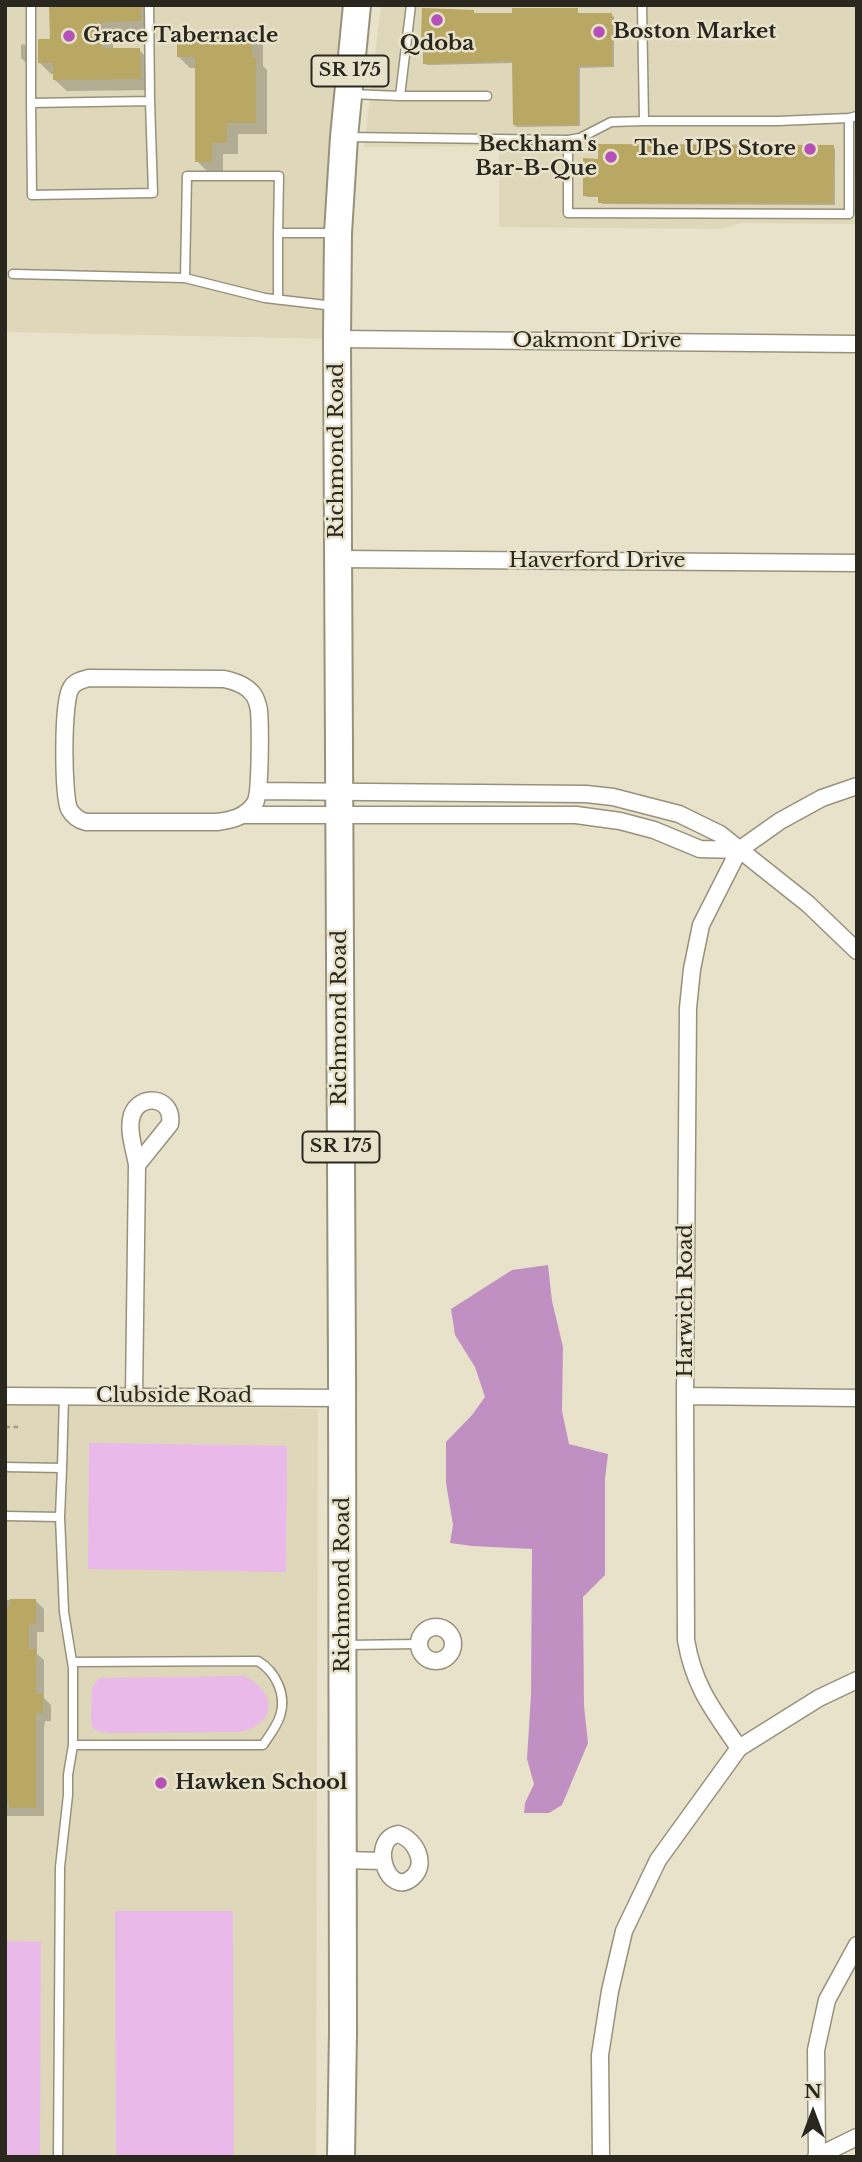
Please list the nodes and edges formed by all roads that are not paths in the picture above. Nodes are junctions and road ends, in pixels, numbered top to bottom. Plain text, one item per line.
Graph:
1 (31, 5) edge
2 (149, 5) edge
3 (356, 5) edge
4 (411, 5) edge
5 (642, 5) edge
6 (348, 94) junction
7 (400, 96) junction
8 (488, 96) dead end
9 (150, 102) junction
10 (31, 103) junction
11 (853, 117) edge
12 (644, 121) junction
13 (344, 137) junction
14 (568, 139) junction
15 (278, 233) junction
16 (338, 233) junction
17 (13, 274) dead end
18 (185, 278) junction
19 (278, 299) junction
20 (337, 307) junction
21 (337, 339) junction
22 (857, 344) edge
23 (337, 559) junction
24 (857, 563) edge
25 (857, 786) edge
26 (259, 791) junction
27 (339, 803) junction
28 (244, 815) junction
29 (739, 850) junction
30 (857, 951) edge
31 (137, 1165) dead end
32 (134, 1395) junction
33 (5, 1396) edge
34 (64, 1396) junction
35 (685, 1396) junction
36 (342, 1398) junction
37 (857, 1398) edge
38 (5, 1467) edge
39 (62, 1468) junction
40 (5, 1516) edge
41 (60, 1517) junction
42 (419, 1644) dead end
43 (343, 1645) junction
44 (72, 1662) junction
45 (857, 1679) edge
46 (73, 1745) junction
47 (739, 1748) junction
48 (343, 1860) junction
49 (383, 1861) dead end
50 (857, 1945) edge
51 (857, 2137) edge
52 (816, 2156) edge
53 (58, 2157) edge
54 (341, 2157) edge
55 (600, 2157) edge

1 - 10 lane
2 - 9 lane
3 - 6 main road, Richmond Road / SR 175
4 - 7 lane
5 - 12 lane
6 - 7 lane
6 - 13 main road, Richmond Road / SR 175
7 - 8 lane
9 - 10 lane
9 - 10 lane
11 - 12 lane
11 - 14 lane
12 - 14 lane
13 - 14 lane
13 - 16 main road, Richmond Road / SR 175
15 - 16 lane
15 - 18 lane
15 - 19 lane
16 - 20 main road, Richmond Road / SR 175
17 - 18 lane
18 - 19 lane
19 - 20 lane
20 - 21 main road, Richmond Road / SR 175
21 - 22 street, Oakmont Drive
21 - 23 main road, Richmond Road / SR 175
23 - 24 street, Haverford Drive
23 - 27 main road, Richmond Road / SR 175
25 - 29 street
26 - 27 street
26 - 28 street
26 - 28 street
27 - 28 street
27 - 29 street
27 - 29 street
27 - 36 main road, Richmond Road / SR 175
29 - 30 street
29 - 35 street, Harwich Road
31 - 32 street
32 - 34 street, Clubside Road
32 - 36 street, Clubside Road
33 - 34 street, Clubside Road
34 - 39 lane
35 - 37 street
35 - 47 street, Harwich Road
36 - 43 main road, Richmond Road / SR 175
38 - 39 lane
39 - 41 lane
40 - 41 lane
41 - 44 lane
42 - 43 lane
43 - 48 main road, Richmond Road / SR 175
44 - 46 lane
44 - 46 lane
45 - 47 street
46 - 53 lane
47 - 55 street
48 - 49 street
48 - 54 main road, Richmond Road / SR 175
50 - 52 street
51 - 52 street

